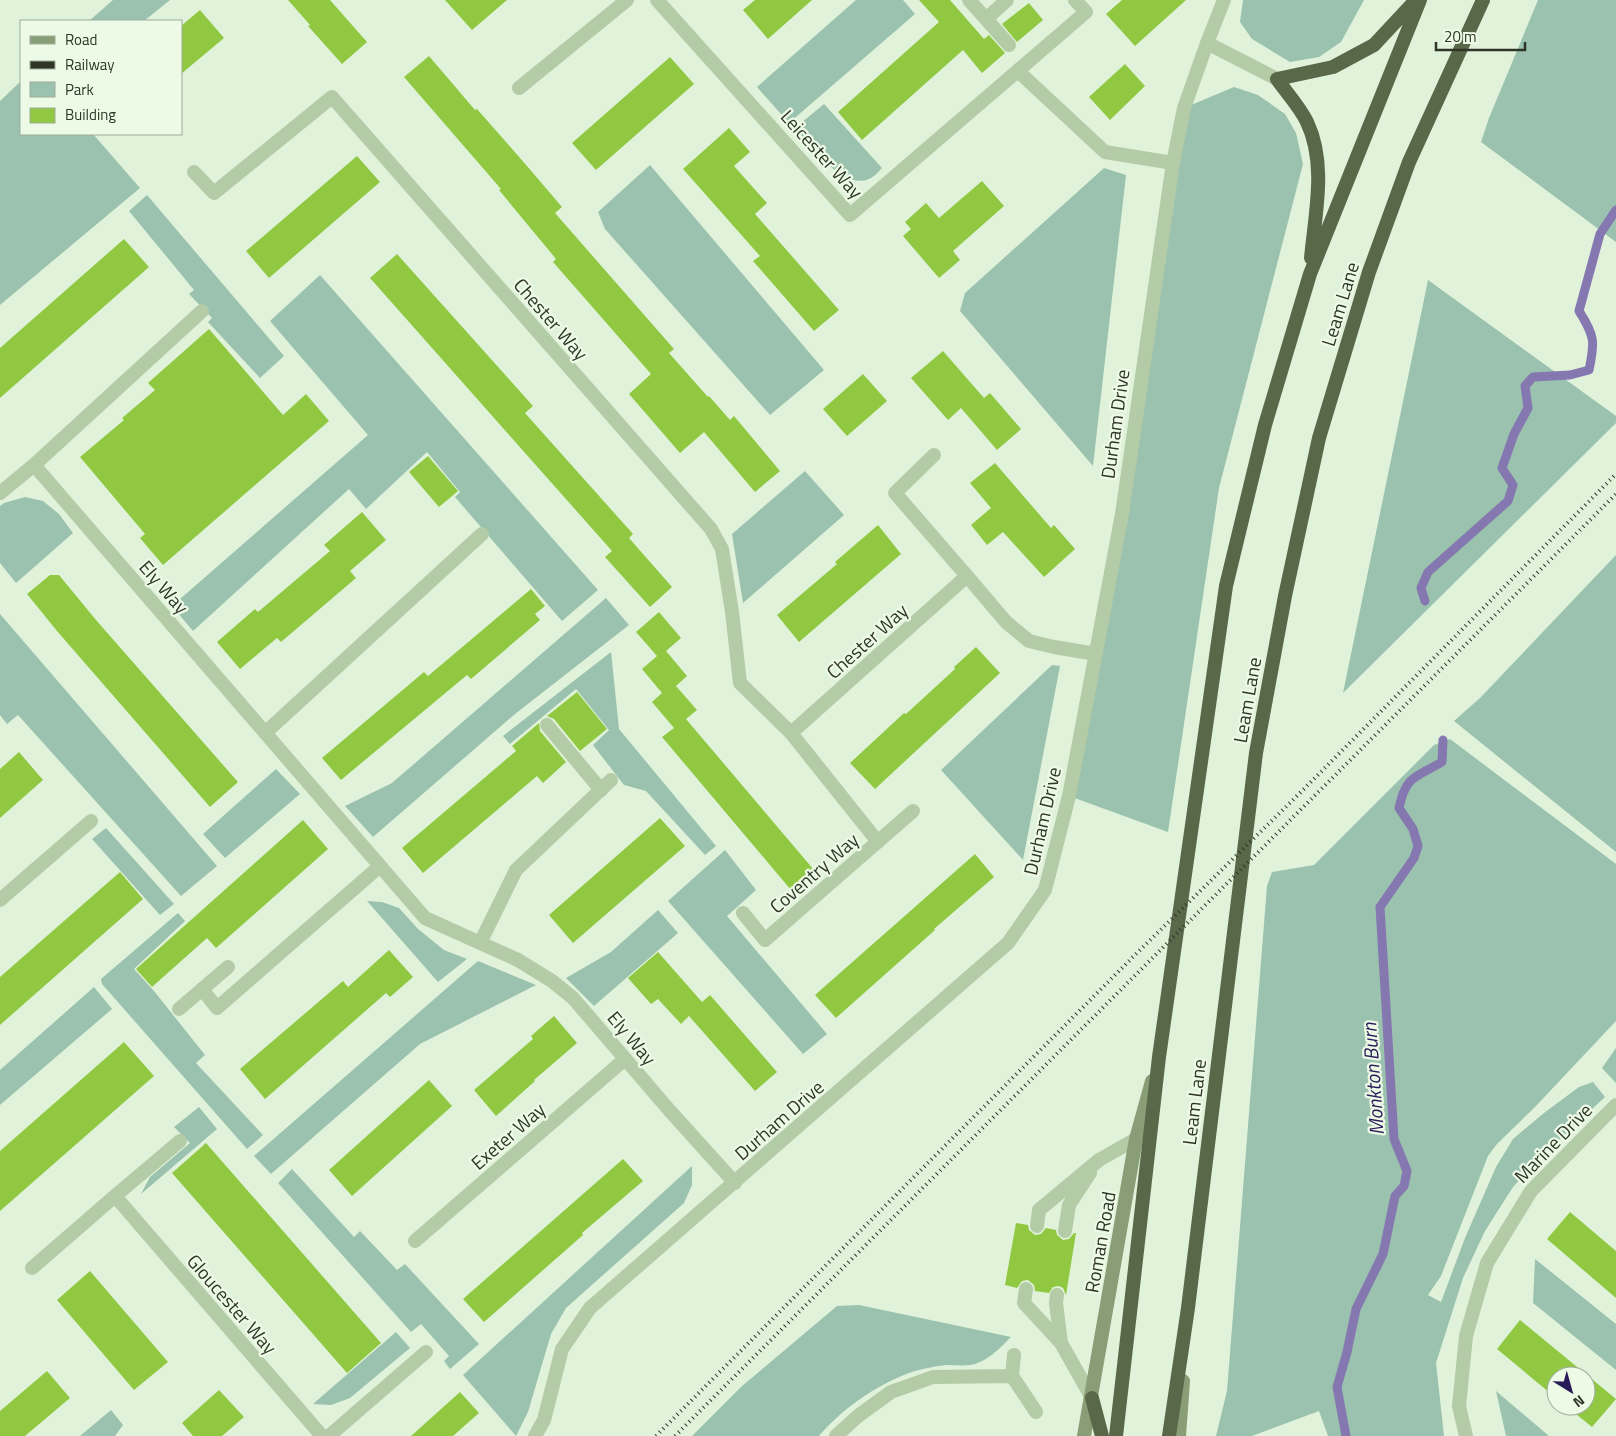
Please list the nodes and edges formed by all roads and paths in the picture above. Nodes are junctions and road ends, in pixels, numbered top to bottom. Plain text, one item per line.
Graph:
1 (627, 0) edge
2 (657, 0) edge
3 (969, 0) edge
4 (1007, 0) edge
5 (1075, 0) edge
6 (1224, 0) edge
7 (1416, 0) edge
8 (1420, 0) edge
9 (1483, 0) edge
10 (986, 19) junction
11 (1207, 43) junction
12 (1009, 45) dead end
13 (1018, 71) junction
14 (1276, 78) junction
15 (519, 88) dead end
16 (1173, 163) junction
17 (194, 172) dead end
18 (1310, 274) junction
19 (202, 311) dead end
20 (934, 456) dead end
21 (34, 465) junction
22 (0, 492) edge
23 (482, 534) dead end
24 (967, 576) junction
25 (1096, 654) junction
26 (547, 725) dead end
27 (265, 733) junction
28 (791, 733) junction
29 (913, 811) dead end
30 (91, 821) dead end
31 (878, 842) junction
32 (380, 866) junction
33 (0, 900) edge
34 (743, 913) dead end
35 (480, 943) junction
36 (228, 967) dead end
37 (202, 989) junction
38 (178, 1009) dead end
39 (1159, 1057) junction
40 (625, 1059) junction
41 (1616, 1105) edge
42 (1136, 1139) junction
43 (180, 1141) dead end
44 (1099, 1160) junction
45 (735, 1183) junction
46 (115, 1196) junction
47 (1037, 1226) dead end
48 (1065, 1231) dead end
49 (415, 1241) dead end
50 (32, 1268) dead end
51 (1026, 1289) dead end
52 (1057, 1294) dead end
53 (1188, 1308) junction
54 (1061, 1343) junction
55 (426, 1352) dead end
56 (1014, 1356) dead end
57 (1012, 1376) junction
58 (1092, 1398) junction
59 (1036, 1412) dead end
60 (322, 1436) edge
61 (329, 1436) edge
62 (535, 1436) edge
63 (836, 1436) edge
64 (1084, 1436) edge
65 (1102, 1436) edge
66 (1116, 1436) edge
67 (1169, 1436) edge
68 (1179, 1436) edge
69 (1466, 1436) edge

1 - 15 street
2 - 13 street, Leicester Way
3 - 10 street
4 - 10 street
5 - 13 street, Leicester Way
6 - 11 street, Durham Drive
7 - 14 highway
8 - 18 highway, Leam Lane
9 - 53 highway, Leam Lane
10 - 12 street
11 - 14 street
11 - 16 street, Durham Drive
13 - 16 street
14 - 18 highway
16 - 25 street, Durham Drive
17 - 28 street, Chester Way
18 - 39 highway, Leam Lane
19 - 21 street
20 - 24 street
21 - 22 street
21 - 27 street, Ely Way
23 - 27 street
24 - 25 street
24 - 28 street, Chester Way
25 - 45 street, Durham Drive
26 - 35 street
27 - 32 street, Ely Way
28 - 31 street, Chester Way
29 - 31 street, Coventry Way
30 - 33 street
31 - 34 street, Coventry Way
32 - 35 street, Ely Way
32 - 37 street
35 - 40 street, Ely Way
36 - 37 street
37 - 38 street
39 - 42 main road, Roman Road
39 - 66 highway, Leam Lane
40 - 45 street, Ely Way
40 - 49 street, Exeter Way
41 - 69 street, Marine Drive
42 - 44 street
42 - 58 main road, Roman Road
43 - 46 street
44 - 47 street
44 - 48 street
45 - 62 street, Durham Drive
46 - 50 street
46 - 60 street, Gloucester Way
51 - 54 street
52 - 54 street
53 - 67 highway, Leam Lane
53 - 68 main road
54 - 58 street
55 - 61 street
56 - 57 street
57 - 59 street
57 - 63 street
58 - 64 main road, Roman Road
58 - 65 highway

